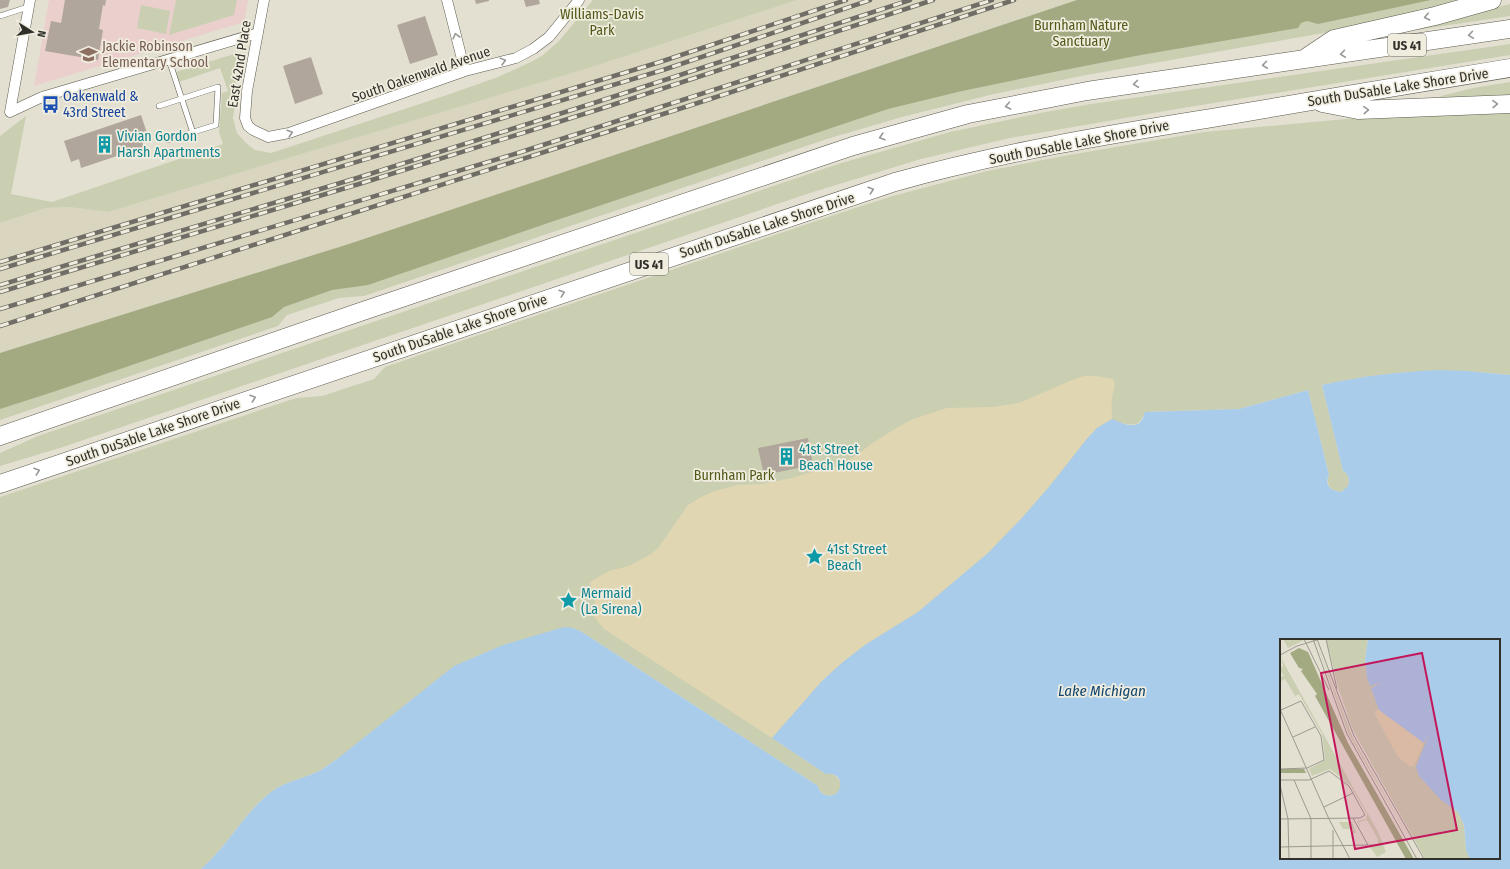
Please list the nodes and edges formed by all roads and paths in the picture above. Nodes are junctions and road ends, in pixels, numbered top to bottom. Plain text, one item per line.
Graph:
1 (264, 0) edge
2 (447, 0) edge
3 (579, 0) edge
4 (1492, 0) edge
5 (30, 3) edge
6 (0, 16) edge
7 (1510, 29) edge
8 (258, 33) junction
9 (169, 60) junction
10 (1303, 60) junction
11 (1510, 68) edge
12 (465, 71) junction
13 (182, 99) junction
14 (1314, 101) junction
15 (1510, 104) edge
16 (159, 106) dead end
17 (253, 130) joint
18 (193, 133) junction
19 (168, 140) dead end
20 (0, 436) edge
21 (0, 484) edge

1 - 8 street, East 42nd Place
12 -> 2 street
12 -> 3 street, South Oakenwald Avenue
4 -> 10 highway
5 - 6 lane
5 - 9 street
7 -> 10 highway, US 41
8 - 9 street
8 - 17 street, East 42nd Place
9 - 13 lane
10 -> 20 highway, US 41
11 - 14 highway, South DuSable Lake Shore Drive / US 41
17 -> 12 street, South Oakenwald Avenue
13 - 16 lane
13 - 18 lane
13 - 18 lane
14 -> 15 highway
21 -> 14 highway, South DuSable Lake Shore Drive / US 41
18 - 19 lane

